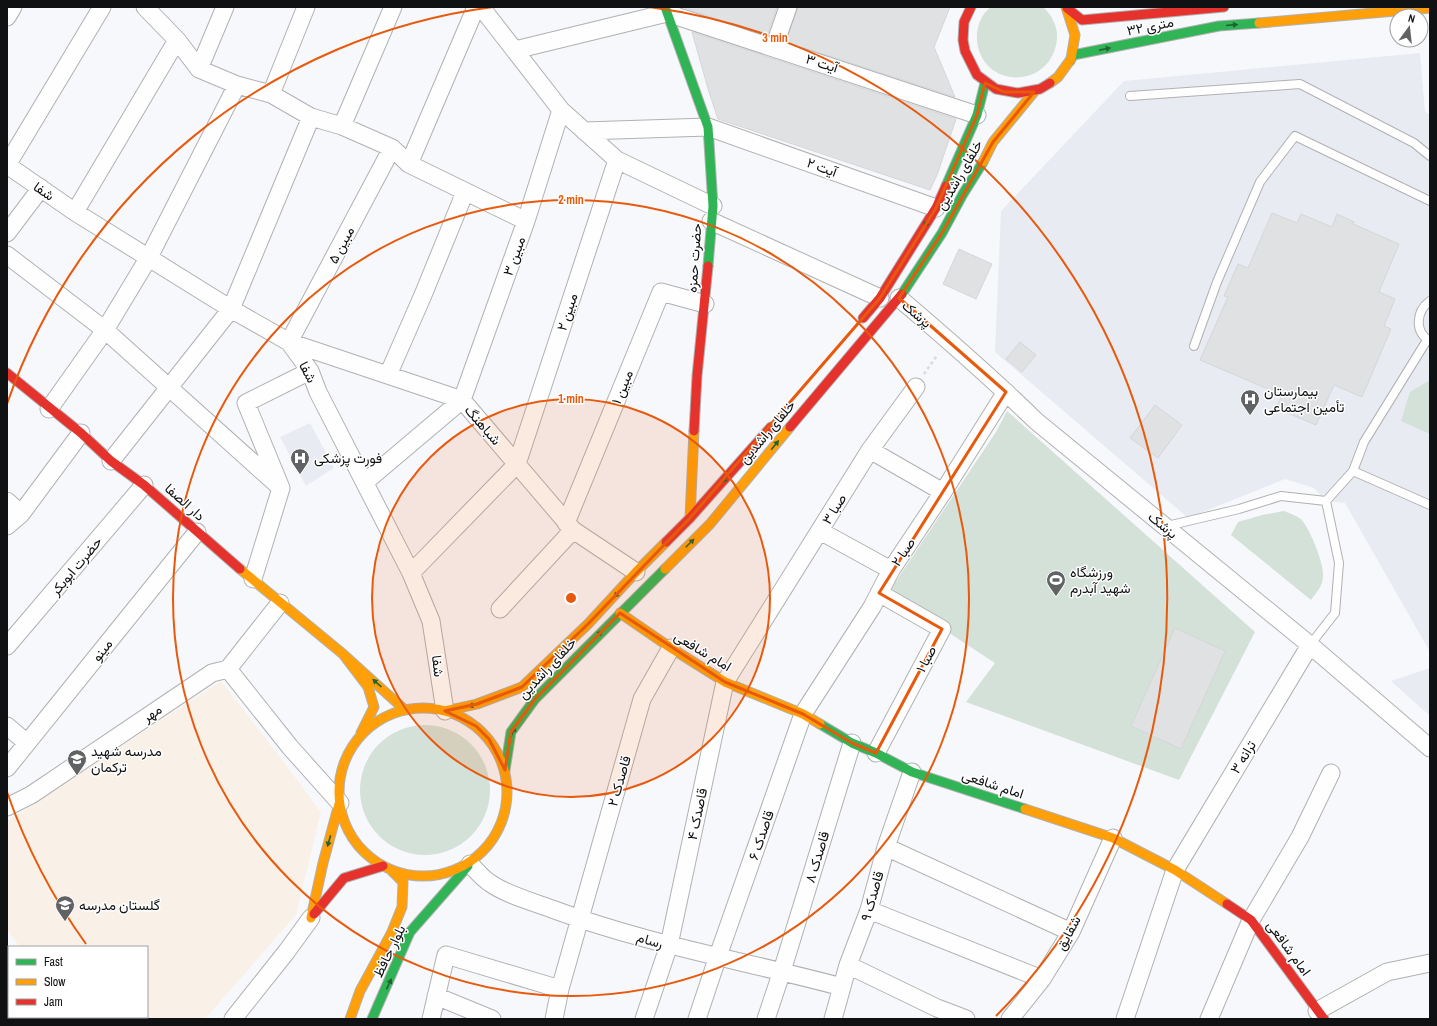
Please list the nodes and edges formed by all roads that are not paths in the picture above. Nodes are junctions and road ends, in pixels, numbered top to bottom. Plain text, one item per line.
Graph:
1 (14, 7) edge
2 (102, 7) edge
3 (145, 7) edge
4 (225, 7) edge
5 (306, 7) edge
6 (393, 7) edge
7 (476, 7) edge
8 (481, 7) edge
9 (788, 7) edge
10 (971, 7) edge
11 (1183, 7) edge
12 (1224, 7) edge
13 (1067, 8) edge
14 (666, 10) edge
15 (1196, 10) junction
16 (1389, 11) edge
17 (7, 17) edge
18 (177, 40) junction
19 (774, 47) junction
20 (515, 50) junction
21 (1070, 61) junction
22 (199, 69) junction
23 (985, 83) junction
24 (237, 85) junction
25 (1034, 92) junction
26 (271, 94) junction
27 (1130, 96) dead end
28 (561, 110) junction
29 (977, 115) junction
30 (311, 117) junction
31 (342, 126) junction
32 (708, 126) junction
33 (584, 131) junction
34 (392, 148) junction
35 (1430, 156) edge
36 (617, 160) junction
37 (409, 164) junction
38 (7, 165) edge
39 (40, 188) junction
40 (465, 192) junction
41 (1430, 201) edge
42 (936, 208) junction
43 (75, 212) junction
44 (712, 214) junction
45 (526, 221) junction
46 (7, 233) edge
47 (7, 255) edge
48 (149, 257) junction
49 (880, 298) junction
50 (899, 298) junction
51 (1430, 300) edge
52 (705, 304) junction
53 (231, 309) junction
54 (856, 326) dead end
55 (105, 330) junction
56 (1429, 340) edge
57 (290, 342) junction
58 (1194, 346) dead end
59 (310, 371) junction
60 (7, 373) edge
61 (388, 375) junction
62 (916, 386) road end
63 (169, 387) junction
64 (1006, 392) junction
65 (462, 400) junction
66 (49, 409) junction
67 (778, 419) dead end
68 (81, 433) junction
69 (870, 450) junction
70 (112, 461) junction
71 (517, 464) junction
72 (1353, 471) junction
73 (364, 482) junction
74 (144, 485) junction
75 (281, 488) junction
76 (943, 492) junction
77 (7, 501) edge
78 (1326, 502) junction
79 (1430, 506) edge
80 (21, 514) junction
81 (690, 518) junction
82 (7, 526) edge
83 (570, 526) junction
84 (1165, 527) junction
85 (820, 531) junction
86 (197, 532) junction
87 (891, 570) junction
88 (636, 572) junction
89 (411, 573) junction
90 (254, 580) junction
91 (879, 593) junction
92 (280, 603) junction
93 (500, 609) dead end
94 (620, 613) junction
95 (1310, 645) junction
96 (7, 646) edge
97 (670, 648) junction
98 (343, 654) junction
99 (228, 669) junction
100 (725, 682) junction
101 (405, 710) junction
102 (445, 711) junction
103 (804, 714) junction
104 (7, 726) edge
105 (357, 739) junction
106 (27, 743) junction
107 (852, 743) junction
108 (1430, 748) edge
109 (876, 753) junction
110 (7, 768) edge
111 (505, 770) junction
112 (912, 772) junction
113 (1331, 773) dead end
114 (340, 803) junction
115 (7, 807) edge
116 (1113, 838) junction
117 (886, 847) junction
118 (470, 864) junction
119 (387, 868) junction
120 (1175, 870) junction
121 (372, 876) dead end
122 (344, 878) junction
123 (395, 891) dead end
124 (402, 907) junction
125 (869, 910) junction
126 (311, 918) junction
127 (580, 919) junction
128 (1252, 920) junction
129 (1071, 932) junction
130 (669, 945) junction
131 (718, 956) junction
132 (1430, 963) edge
133 (848, 965) junction
134 (782, 971) junction
135 (1042, 979) junction
136 (842, 987) junction
137 (560, 988) junction
138 (436, 996) junction
139 (1321, 1015) edge
140 (377, 1016) edge
141 (233, 1019) edge
142 (350, 1019) edge
143 (431, 1019) edge
144 (492, 1019) edge
145 (554, 1019) edge
146 (644, 1019) edge
147 (697, 1019) edge
148 (766, 1019) edge
149 (833, 1019) edge
150 (966, 1019) edge
151 (1010, 1019) edge
152 (1126, 1019) edge
153 (1209, 1019) edge

1 - 17 street
2 - 38 street
3 - 18 street
4 - 22 street
5 - 26 street
6 - 31 street
7 - 37 street
8 - 20 street
9 - 19 street
10 - 23 main road
11 - 15 main road
12 - 15 main road, ۳۲ متری
13 - 15 main road, ۳۲ متری
13 - 21 main road
14 - 19 street, آیت ۳
14 - 20 street
14 - 32 main road, حضرت حمزه
21 -> 16 main road, ۳۲ متری
18 - 22 street
18 - 43 street
19 - 29 street, آیت ۳
20 - 28 street
21 - 25 main road
22 - 24 street
23 - 25 main road
23 - 29 main road, خلفای راشدین
24 - 26 street
24 - 48 street
25 - 50 main road, خلفای راشدین
26 - 30 street
27 - 35 lane
28 - 33 street
28 - 45 street, مبین ۳
29 - 42 main road, خلفای راشدین
30 - 31 street
30 - 53 street
31 - 34 street
32 - 33 street
32 - 42 street, آیت ۲
32 - 44 main road, حضرت حمزه
33 - 36 street
34 - 37 street
34 - 57 street, مبین ۵
36 - 44 street
36 - 71 street, مبین ۲
37 - 40 street
38 - 39 street, شفا
39 - 43 street, شفا
39 - 46 street
40 - 45 street
40 - 61 street
41 - 58 lane
42 -> 49 main road, خلفای راشدین
43 - 48 street, شفا
44 - 49 street
44 - 52 main road, حضرت حمزه
45 - 65 street, مبین ۳
47 - 55 street
48 - 53 street, شفا
48 - 55 street
49 - 54 main road, خلفای راشدین
50 - 64 street, پزشک
94 -> 50 main road, خلفای راشدین
51 - 56 lane
52 - 81 main road, حضرت حمزه
52 - 83 street, مبین ۱
53 - 57 street, شفا
53 - 63 street
55 - 63 street
55 - 66 street
56 - 72 lane
57 - 59 street, شفا
57 - 61 street, شباهنگ
59 - 73 street, شفا
59 - 75 street
60 - 66 main road, دار الصفا
61 - 65 street, شباهنگ
62 - 69 street, صبا ۳
63 - 70 street
63 - 75 street
64 - 76 street, صبا ۲
64 - 84 street, پزشک
65 - 71 street, شباهنگ
65 - 73 street
66 - 68 main road, دار الصفا
67 -> 81 main road, خلفای راشدین
68 - 70 main road, دار الصفا
68 - 80 street
69 - 76 street
69 - 85 street, صبا ۳
70 - 74 main road, دار الصفا
71 - 83 street, شباهنگ
71 - 89 street
72 - 78 lane
72 - 79 lane
73 - 89 street, شفا
74 - 86 main road, دار الصفا
74 - 96 street, حضرت ابوبکر
75 - 90 street
76 - 87 street, صبا ۲
77 - 80 street
78 - 84 lane
78 - 95 lane
80 - 82 street
81 - 88 main road, خلفای راشدین
83 - 88 street, شباهنگ
83 - 93 street
84 - 95 street, پزشک
85 - 87 street
85 - 100 street, صبا ۳
86 - 90 main road, دار الصفا
86 - 106 street, مینو
87 - 91 street, صبا ۲
88 -> 102 main road, خلفای راشدین
89 - 102 street, شفا
90 - 92 main road, دار الصفا
91 - 103 street, صبا ۲
91 - 109 street, صبا ۱
92 - 98 main road, دار الصفا
92 - 99 street
94 - 97 main road, امام شافعی
111 -> 94 main road, خلفای راشدین
95 - 108 street, پزشک
95 - 120 street, ترانه ۳
97 - 100 main road, امام شافعی
97 - 127 street, قاصدک ۲
101 -> 98 main road
98 - 105 main road
99 - 114 street
99 - 115 street, مهر
100 - 103 main road, امام شافعی
100 - 130 street, قاصدک ۴
101 - 102 main road
101 - 105 main road
102 - 111 main road
103 - 107 main road, امام شافعی
103 - 131 street, قاصدک ۶
104 - 106 street
105 - 114 main road
106 - 110 street, مینو
107 - 109 main road, امام شافعی
107 - 134 street, قاصدک ۸
109 - 112 main road, امام شافعی
111 - 118 main road, بلوار حافظ
112 - 116 main road, امام شافعی
112 - 117 street, قاصدک ۹
113 - 128 street
114 - 119 main road
114 -> 126 main road
116 - 120 main road, امام شافعی
116 - 129 street, شقایق
117 - 125 street, قاصدک ۹
117 - 129 street
118 - 119 main road
118 - 127 street, رسام
140 -> 118 main road, بلوار حافظ
119 - 122 main road
119 - 124 main road, بلوار حافظ
120 - 128 main road, امام شافعی
120 - 152 street, ترانه ۳
121 - 122 main road
122 - 126 main road
123 - 124 main road
124 - 142 main road, بلوار حافظ
125 - 133 street, قاصدک ۹
125 - 135 street
126 - 141 street
127 - 130 street, رسام
127 - 137 street, قاصدک ۲
128 - 139 main road, امام شافعی
128 - 153 street
129 - 135 street, شقایق
130 - 131 street, رسام
130 - 146 street, قاصدک ۴
131 - 134 street, رسام
131 - 147 street, قاصدک ۶
132 - 139 street
133 - 136 street, قاصدک ۹
133 - 150 street
134 - 136 street, رسام
134 - 148 street, قاصدک ۸
135 - 151 street, شقایق
136 - 149 street, قاصدک ۹
137 - 138 street
137 - 145 street, قاصدک ۲
138 - 143 street
138 - 144 street

